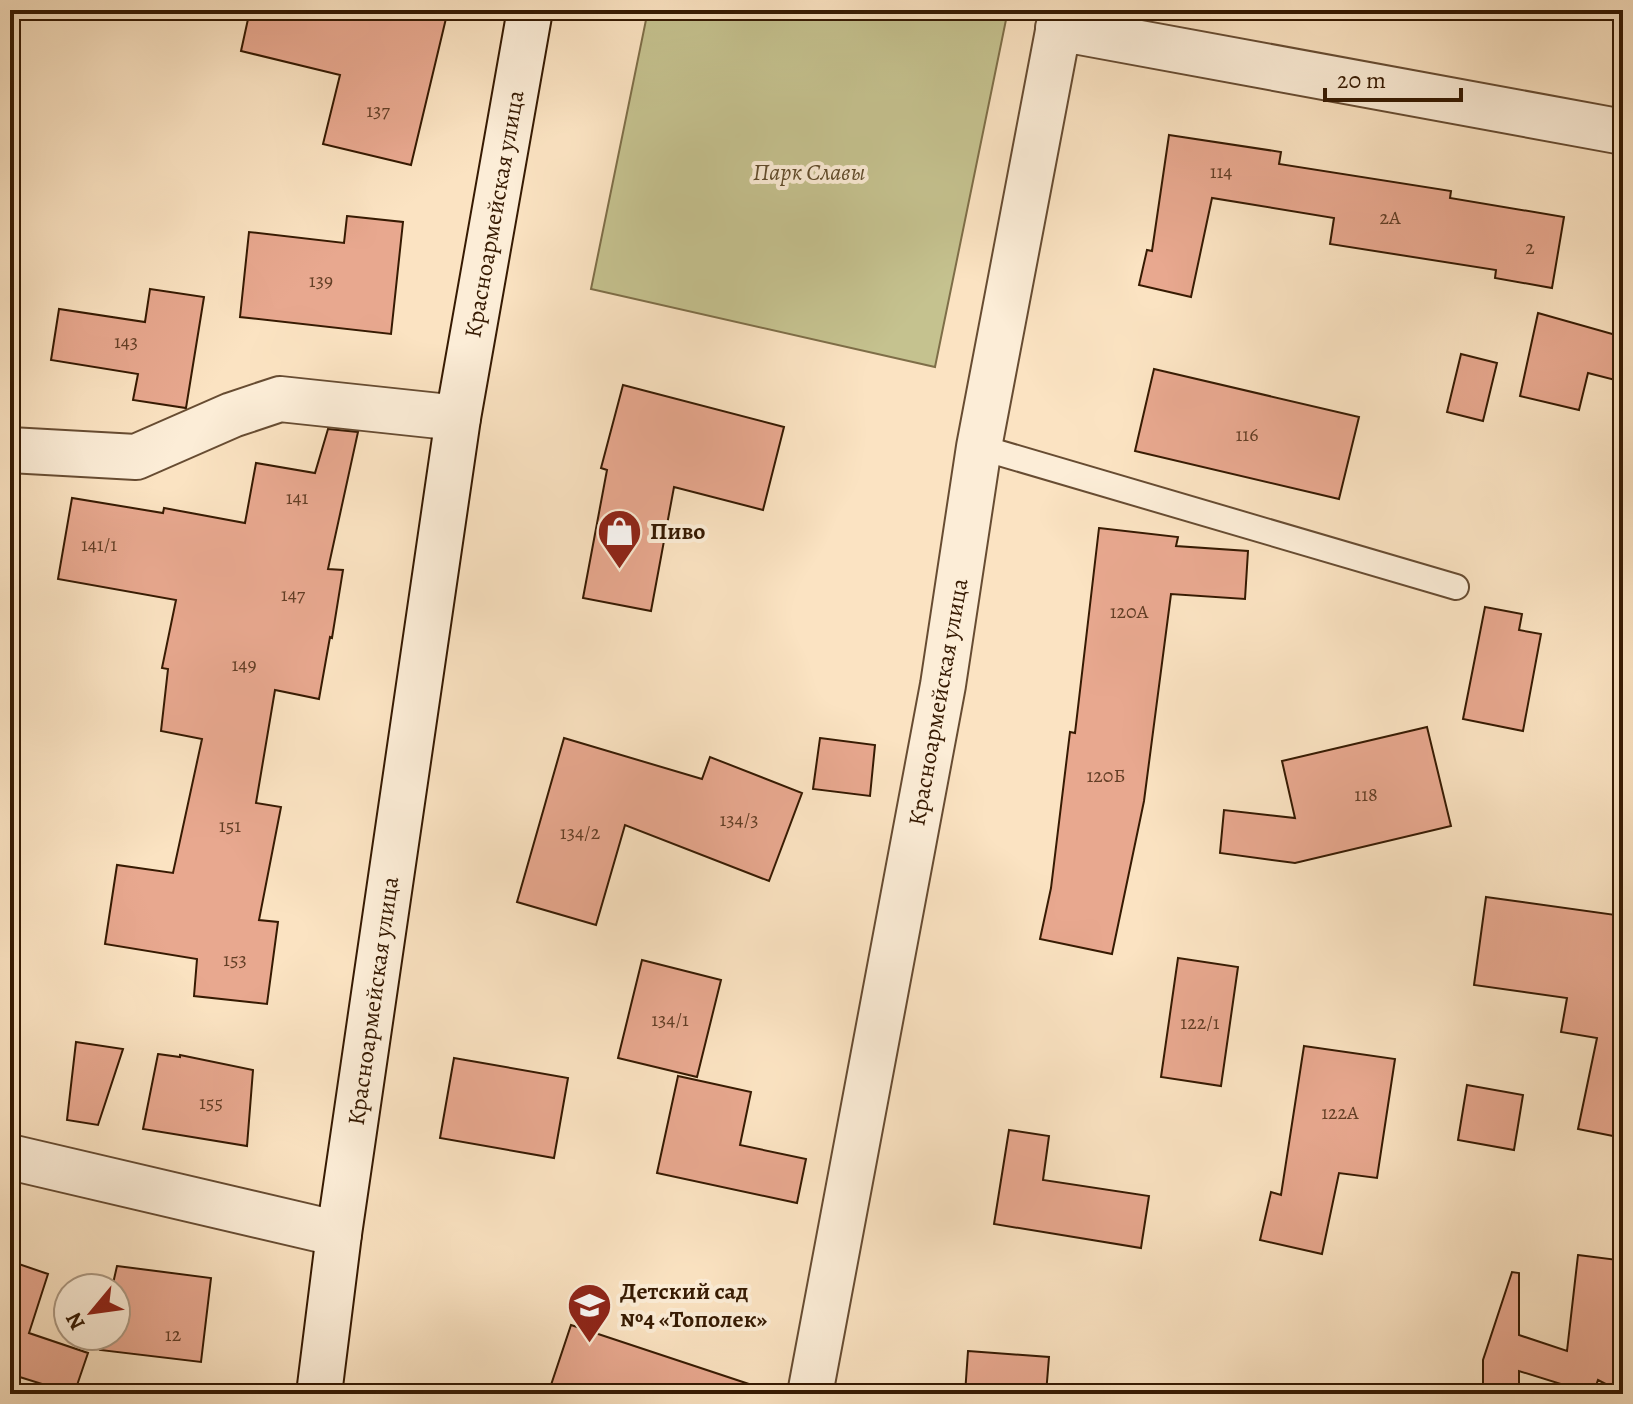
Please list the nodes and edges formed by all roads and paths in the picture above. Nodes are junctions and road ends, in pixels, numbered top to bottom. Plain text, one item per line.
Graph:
1 (530, 10) edge
2 (1060, 19) edge
3 (1623, 132) edge
4 (458, 418) junction
5 (979, 447) junction
6 (10, 450) edge
7 (1456, 587) dead end
8 (10, 1157) edge
9 (339, 1234) junction
10 (319, 1394) edge
11 (810, 1394) edge

1 - 4 street, Красноармейская улица
2 - 3 street
2 - 5 street, Красноармейская улица
4 - 6 street
4 - 9 street, Красноармейская улица
5 - 7 lane
5 - 11 street, Красноармейская улица
8 - 9 street
9 - 10 street, Красноармейская улица

